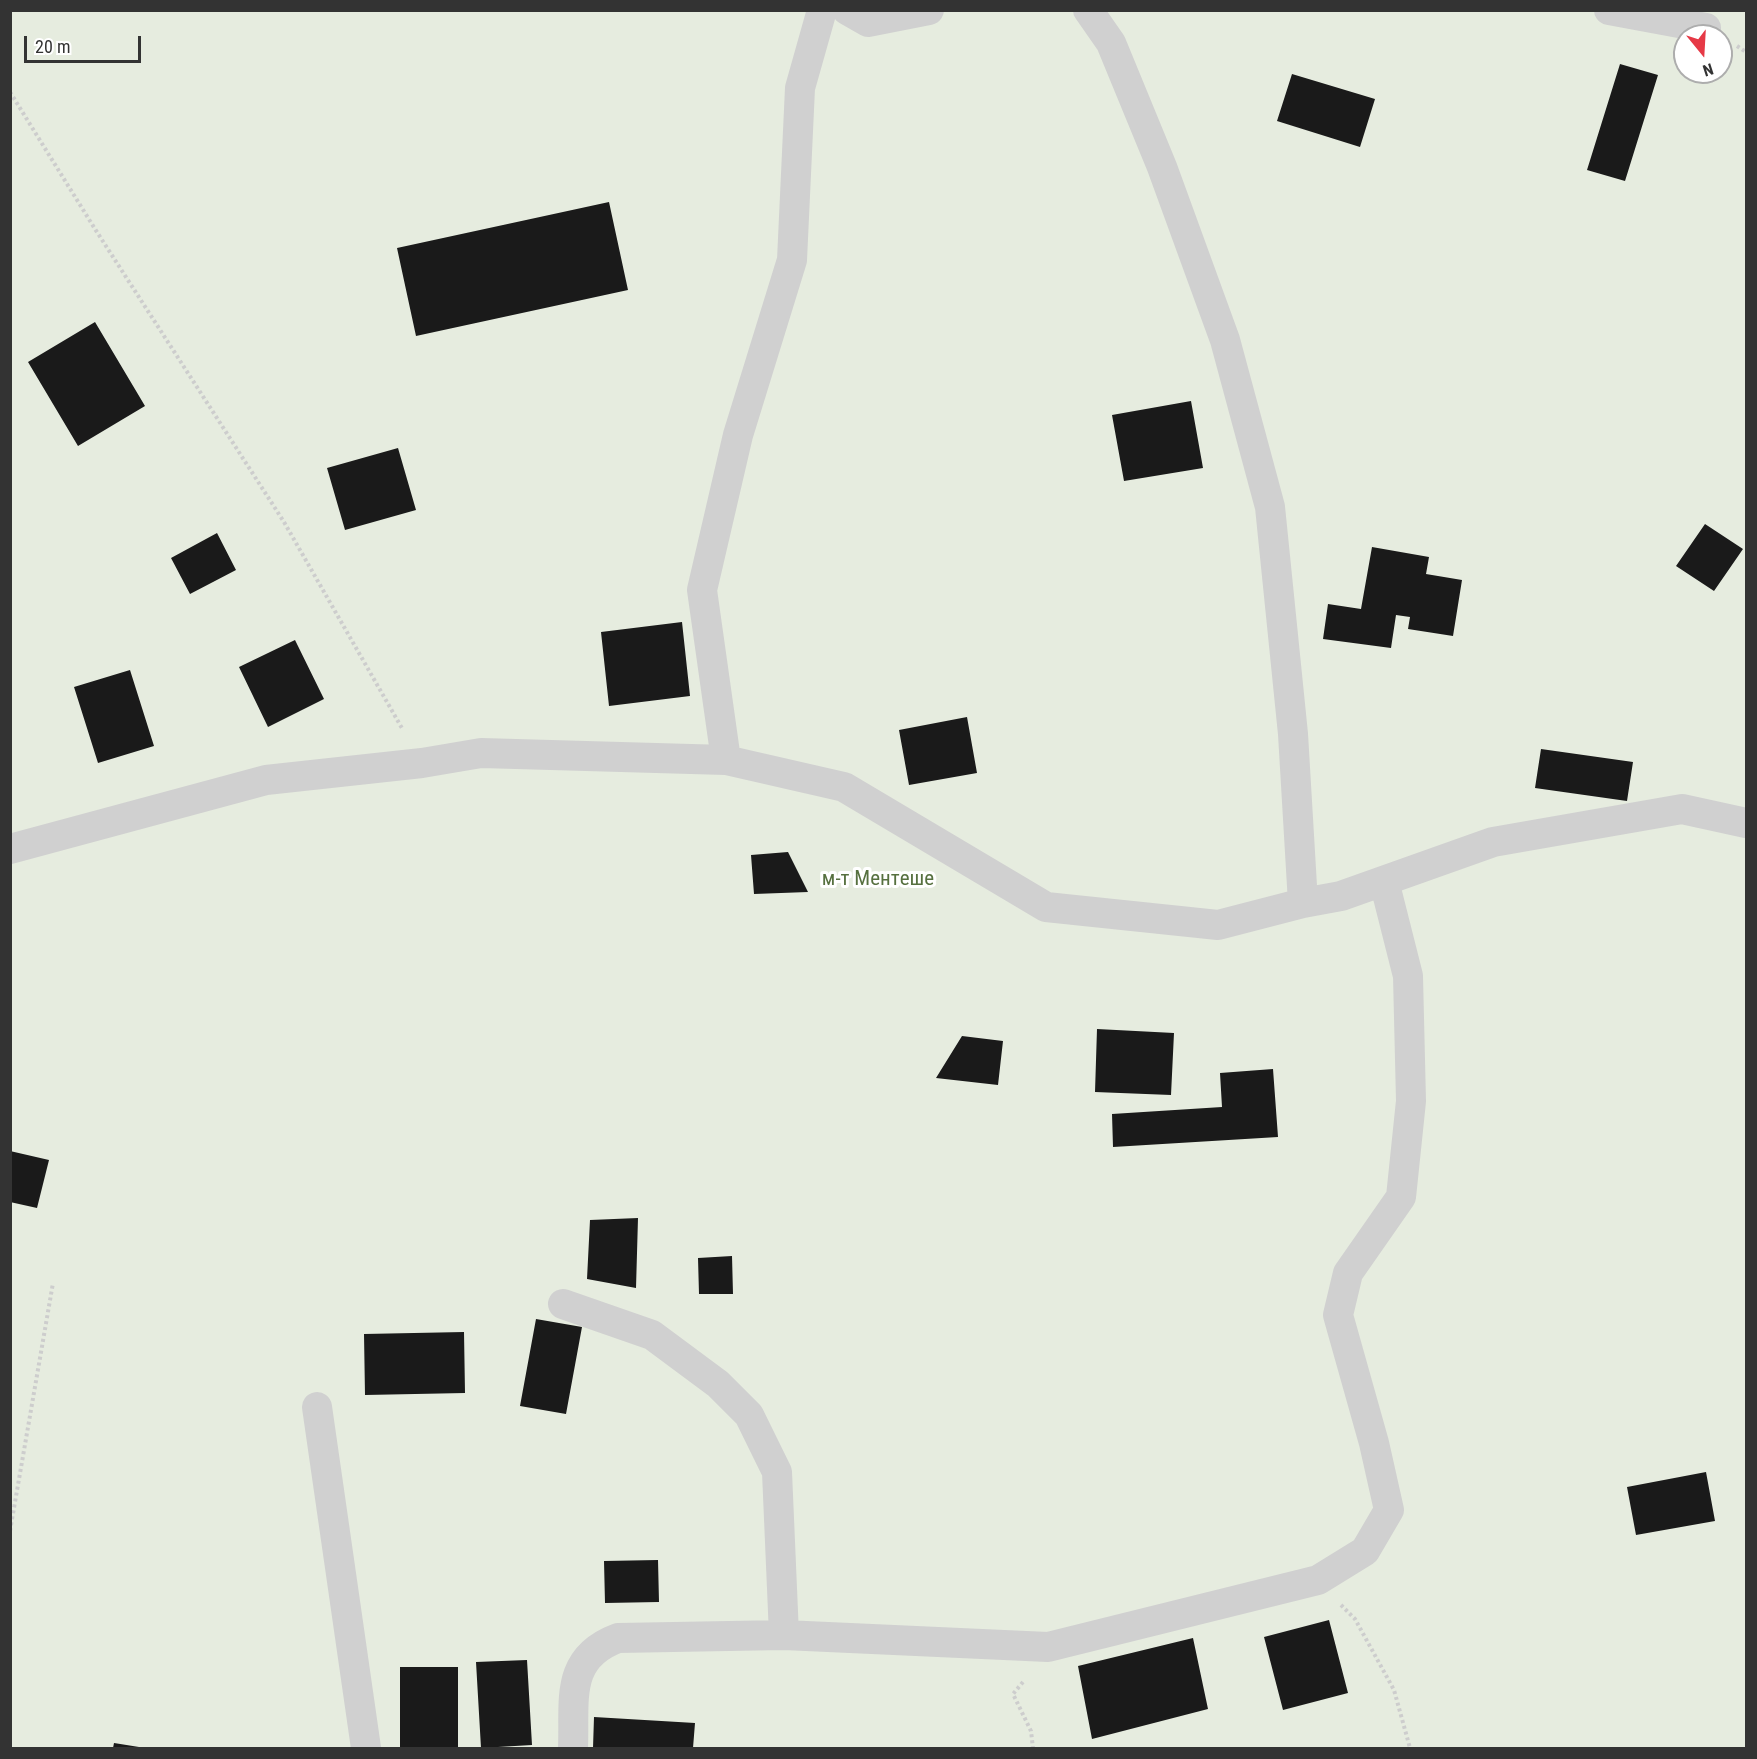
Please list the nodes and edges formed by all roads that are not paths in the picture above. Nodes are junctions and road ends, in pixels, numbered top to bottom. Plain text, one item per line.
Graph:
1 (822, 10) edge
2 (847, 10) edge
3 (929, 10) edge
4 (1088, 10) edge
5 (1609, 10) edge
6 (1684, 24) edge
7 (726, 760) junction
8 (1746, 823) edge
9 (10, 849) edge
10 (1384, 880) junction
11 (1303, 903) junction
12 (563, 1304) dead end
13 (317, 1407) dead end
14 (784, 1635) junction
15 (366, 1749) edge
16 (573, 1749) edge

1 - 7 street
2 - 3 street
4 - 11 street
5 - 6 street
7 - 9 street
7 - 11 street
8 - 10 street
10 - 11 street
10 - 14 street
12 - 14 street
13 - 15 street
14 - 16 street

